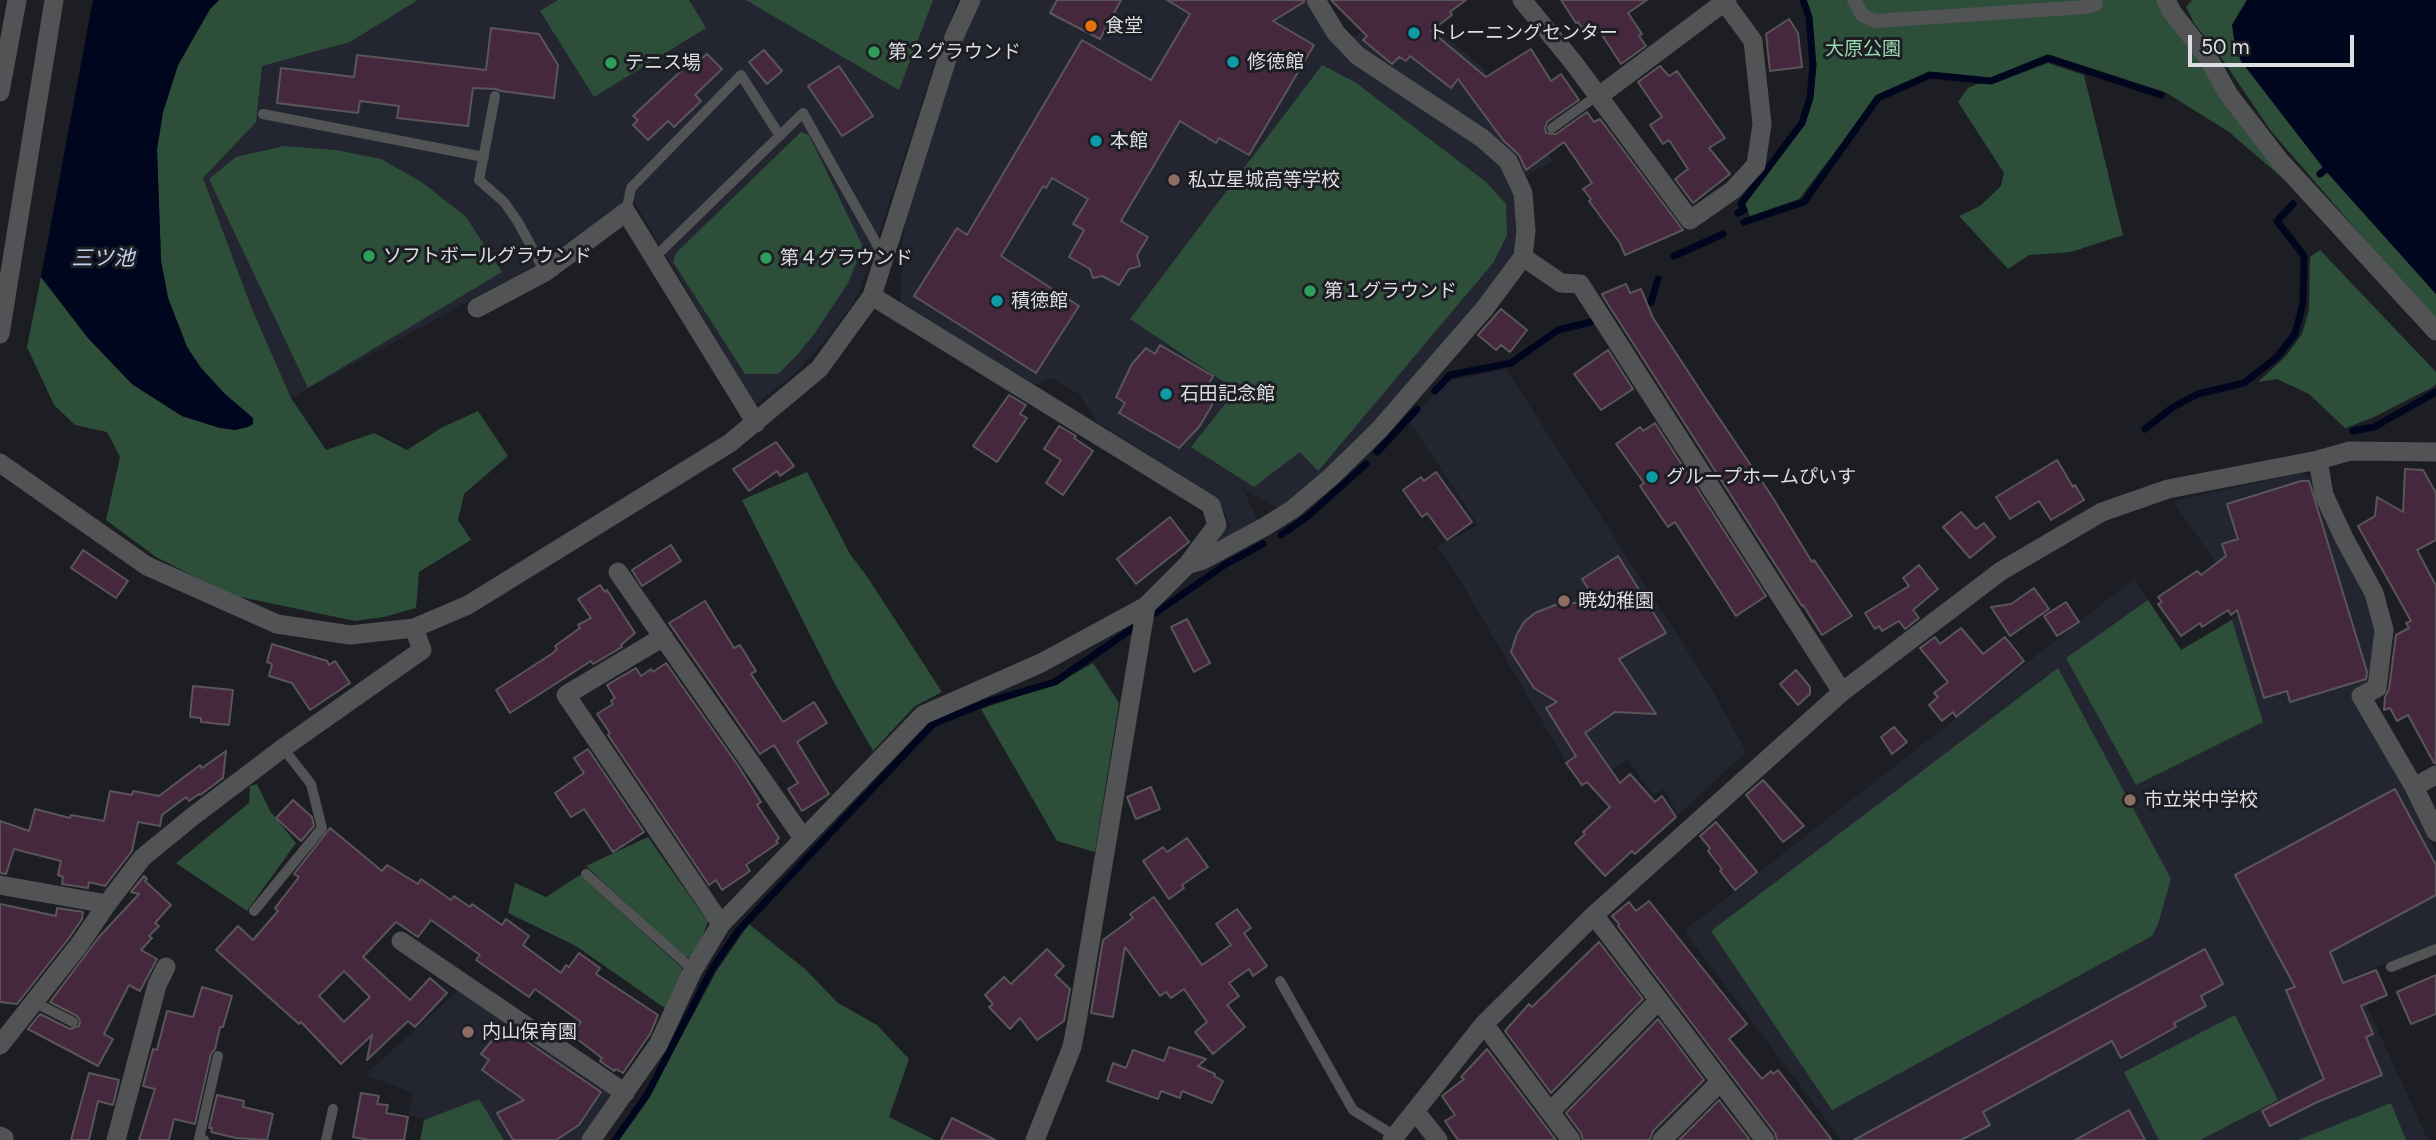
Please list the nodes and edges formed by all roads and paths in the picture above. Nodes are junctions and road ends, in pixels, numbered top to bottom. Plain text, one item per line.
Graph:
1 (17, 0) edge
2 (54, 0) edge
3 (971, 0) edge
4 (1316, 0) edge
5 (1522, 0) edge
6 (1854, 0) edge
7 (2166, 0) edge
8 (1725, 1) edge
9 (2096, 4) dead end
10 (0, 92) edge
11 (495, 96) dead end
12 (1599, 96) junction
13 (263, 114) dead end
14 (1552, 128) dead end
15 (780, 136) junction
16 (484, 157) junction
17 (626, 212) junction
18 (884, 257) junction
19 (1523, 257) junction
20 (654, 258) junction
21 (545, 272) junction
22 (872, 296) junction
23 (477, 308) dead end
24 (2436, 331) edge
25 (0, 334) edge
26 (756, 423) junction
27 (2435, 453) edge
28 (2318, 460) junction
29 (0, 463) edge
30 (1188, 564) junction
31 (618, 572) dead end
32 (1146, 606) junction
33 (414, 628) junction
34 (663, 637) junction
35 (1842, 692) junction
36 (283, 748) junction
37 (2436, 775) edge
38 (2414, 787) junction
39 (2436, 832) edge
40 (803, 838) junction
41 (586, 874) dead end
42 (0, 885) edge
43 (107, 904) junction
44 (254, 911) dead end
45 (1594, 915) junction
46 (721, 924) junction
47 (401, 941) dead end
48 (2436, 949) edge
49 (166, 967) dead end
50 (2391, 967) dead end
51 (692, 970) junction
52 (1280, 981) dead end
53 (1658, 1001) junction
54 (34, 1002) junction
55 (73, 1022) dead end
56 (1484, 1024) junction
57 (0, 1045) edge
58 (218, 1056) dead end
59 (1720, 1082) junction
60 (625, 1093) junction
61 (333, 1109) dead end
62 (1415, 1111) junction
63 (1550, 1112) junction
64 (1394, 1138) edge
65 (116, 1140) edge
66 (204, 1140) edge
67 (326, 1140) edge
68 (591, 1140) edge
69 (1035, 1140) edge
70 (1438, 1140) edge
71 (1571, 1140) edge
72 (1662, 1140) edge
73 (1765, 1140) edge

1 - 10 street
2 - 25 street
3 - 18 street
4 - 19 street
5 - 12 street
6 - 9 street
7 - 24 street
8 - 12 street
8 - 12 street
11 - 16 lane
12 - 14 lane
13 - 16 lane
15 - 17 lane
15 - 18 lane
15 - 20 lane
16 - 21 lane
17 - 20 street
17 - 21 street
18 - 22 street
19 - 30 street
19 - 35 street
20 - 26 street
21 - 23 street
22 - 26 street
22 - 30 street
26 - 33 street
27 - 28 street
28 - 35 street
28 - 38 street
29 - 33 street
30 - 32 street
31 - 34 street
32 - 40 street
32 - 69 street
33 - 36 street
34 - 40 street
34 - 46 street
35 - 45 street
36 - 43 street
36 - 44 lane
37 - 38 street
38 - 39 street
40 - 46 street
41 - 51 lane
42 - 43 street
43 - 54 street
45 - 53 street
45 - 56 street
46 - 51 street
47 - 60 street
48 - 50 lane
49 - 65 street
51 - 60 street
52 - 64 lane
53 - 59 street
53 - 63 street
54 - 55 lane
54 - 57 street
56 - 62 street
56 - 63 street
58 - 66 lane
59 - 72 street
59 - 73 street
60 - 68 street
61 - 67 lane
62 - 64 street
62 - 70 street
63 - 71 street

